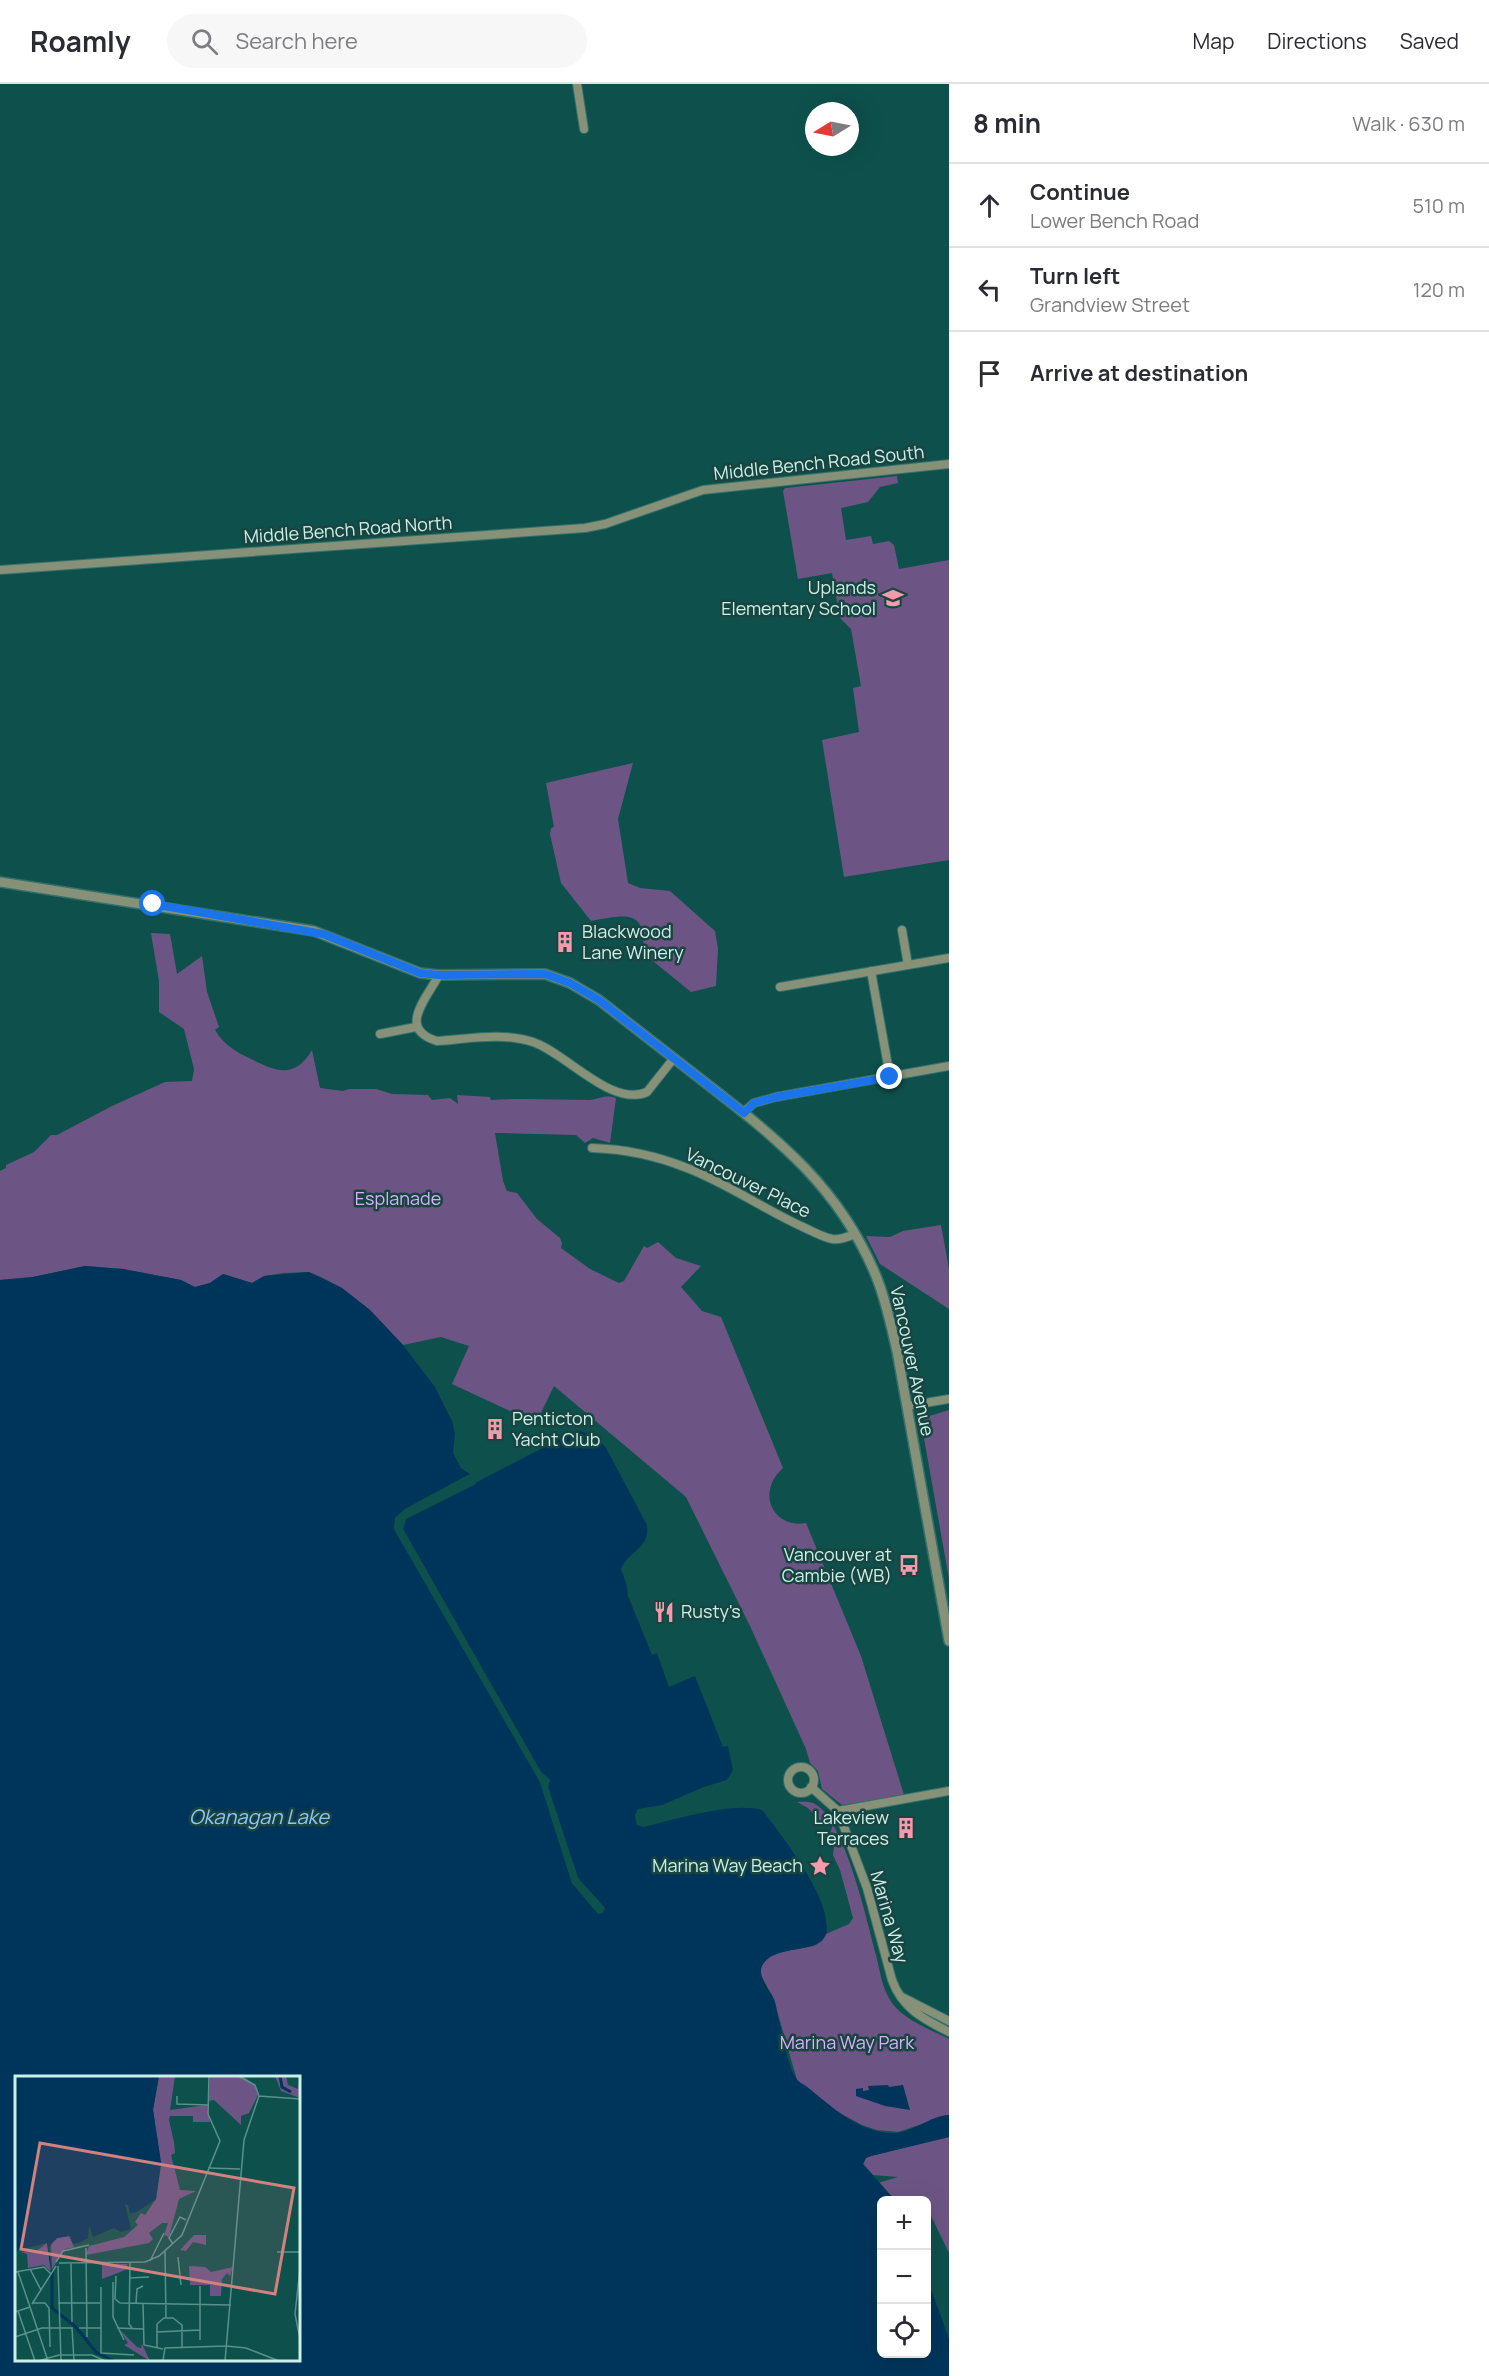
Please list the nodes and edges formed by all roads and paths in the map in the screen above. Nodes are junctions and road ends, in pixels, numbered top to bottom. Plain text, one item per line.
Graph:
1 (577, 84) edge
2 (584, 129) dead end
3 (949, 464) edge
4 (692, 492) joint
5 (0, 570) edge
6 (0, 882) edge
7 (902, 930) dead end
8 (949, 958) edge
9 (908, 964) junction
10 (871, 971) junction
11 (439, 975) junction
12 (780, 987) dead end
13 (416, 1027) junction
14 (380, 1034) dead end
15 (674, 1058) junction
16 (949, 1066) edge
17 (890, 1077) junction
18 (744, 1113) junction
19 (592, 1148) dead end
20 (855, 1234) junction
21 (949, 1399) edge
22 (907, 1406) junction
23 (949, 1641) edge
24 (811, 1787) dead end
25 (949, 1791) edge
26 (838, 1811) junction
27 (900, 1996) junction
28 (949, 2021) edge
29 (949, 2032) edge

1 - 2 street
3 - 4 street, Middle Bench Road South
4 - 5 street, Middle Bench Road North
6 - 11 street, Vancouver Avenue
7 - 9 street
8 - 9 street
9 - 10 street
10 - 12 street
10 - 17 street
11 - 13 street
11 - 15 street, Vancouver Avenue
13 - 14 street
13 - 15 street
15 - 18 street, Vancouver Avenue
16 - 17 street
17 - 18 street
18 - 20 street, Vancouver Avenue
19 - 20 street, Vancouver Place
20 - 22 street, Vancouver Avenue
21 - 22 street
22 - 23 street, Vancouver Avenue
24 - 26 street, Marina Way
25 - 26 street
26 - 27 street, Marina Way
27 - 28 street
27 - 29 street, Marina Way

